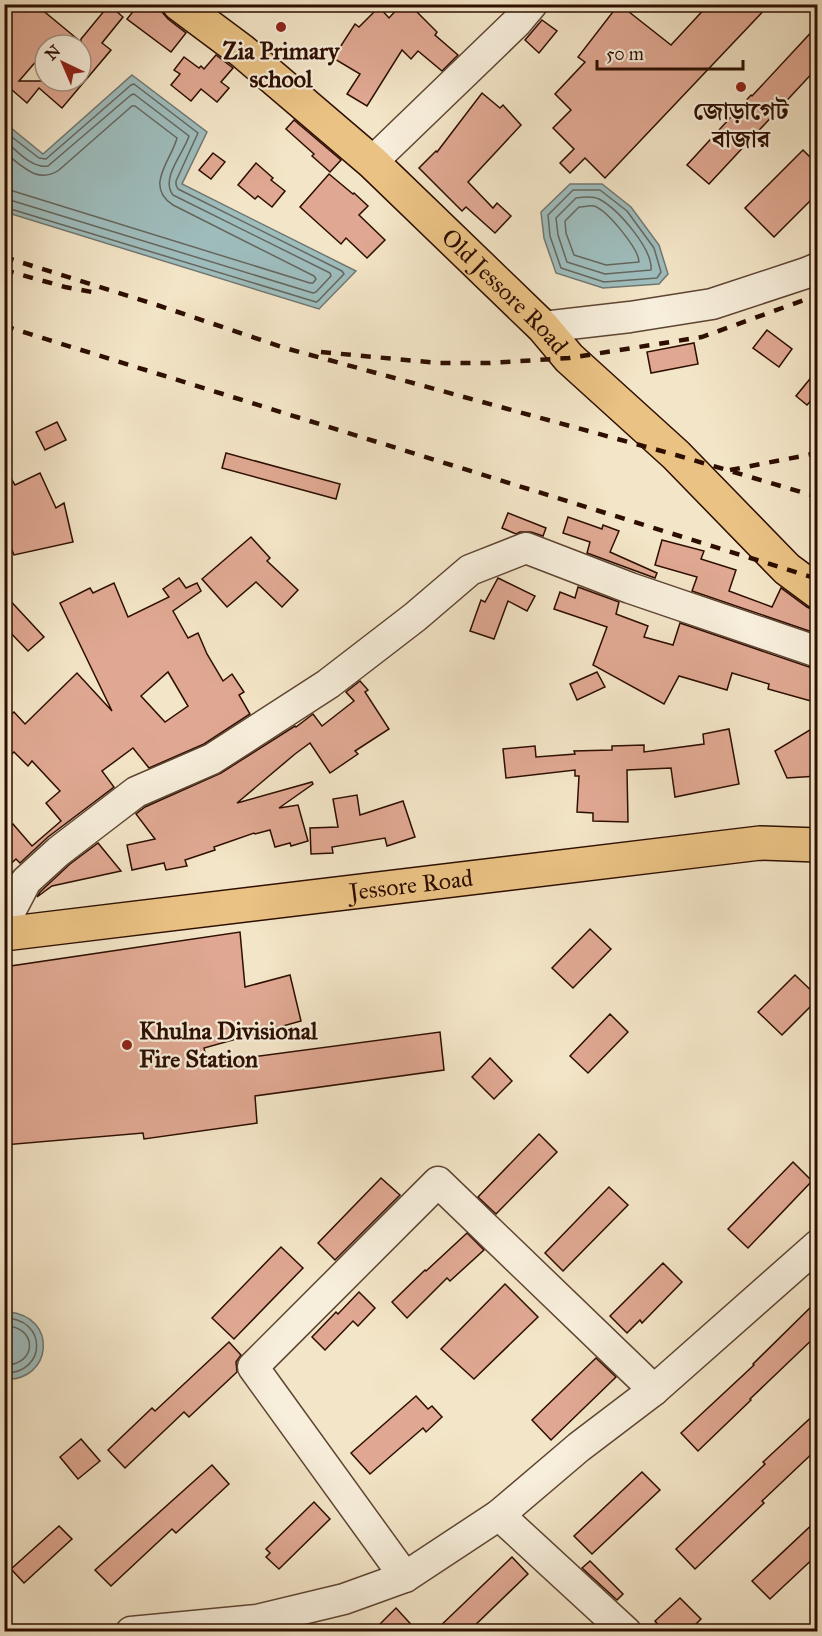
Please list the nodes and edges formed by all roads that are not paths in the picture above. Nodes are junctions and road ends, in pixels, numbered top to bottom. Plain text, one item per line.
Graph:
1 (179, 4) edge
2 (532, 4) edge
3 (372, 162) junction
4 (818, 268) edge
5 (543, 327) junction
6 (818, 592) edge
7 (818, 652) edge
8 (818, 845) edge
9 (4, 923) edge
10 (4, 934) edge
11 (818, 1245) edge
12 (654, 1390) junction
13 (499, 1515) junction
14 (405, 1577) junction
15 (261, 1626) edge
16 (131, 1632) edge
17 (626, 1632) edge

1 - 3 main road, Old Jessore Road
2 - 3 street
3 - 5 main road, Old Jessore Road
4 - 5 street
5 - 6 main road, Old Jessore Road
7 - 9 street
8 - 10 main road, Jessore Road
11 - 12 street
12 - 13 street
12 - 14 street
13 - 14 street
13 - 17 street
14 - 15 street
15 - 16 street

